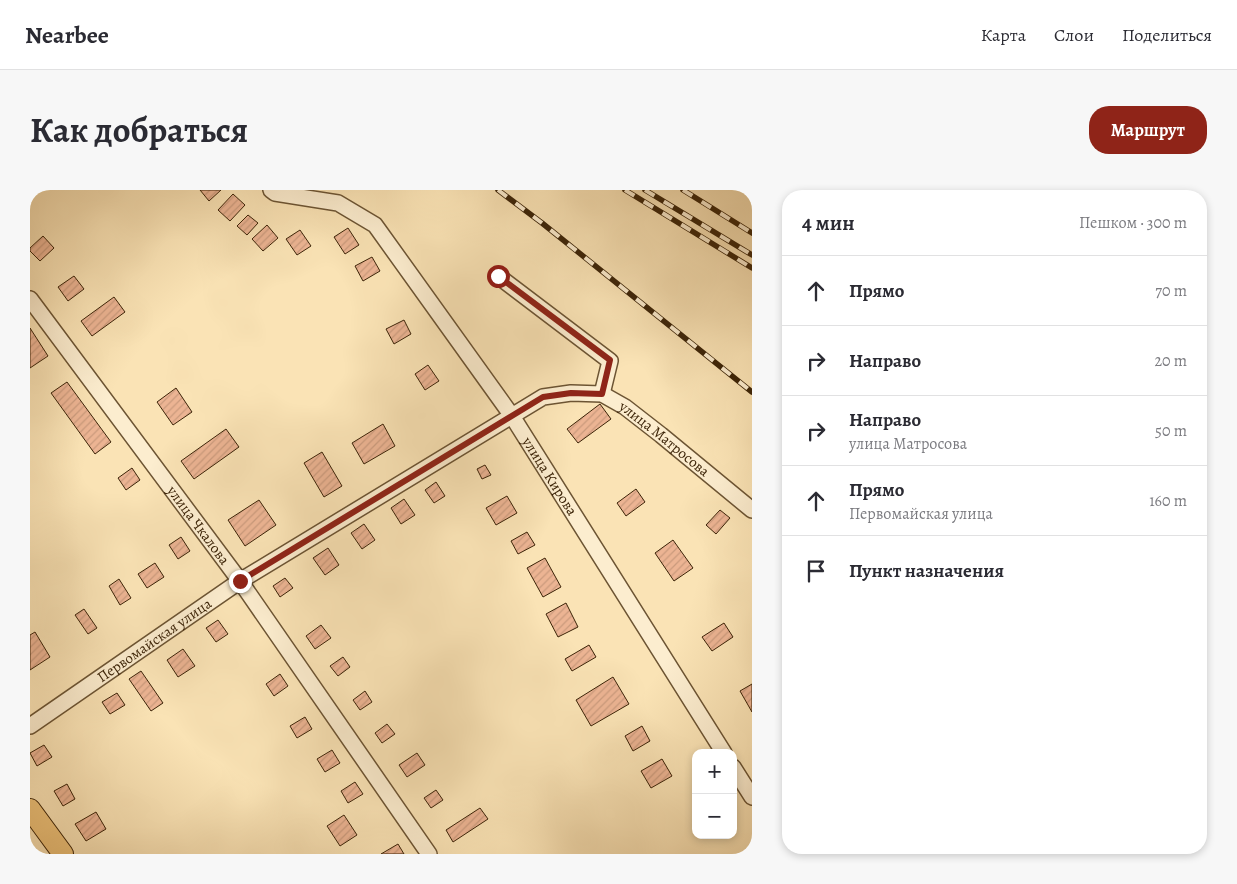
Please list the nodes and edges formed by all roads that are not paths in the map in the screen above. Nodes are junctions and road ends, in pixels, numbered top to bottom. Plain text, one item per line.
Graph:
1 (271, 190) edge
2 (498, 276) dead end
3 (30, 300) edge
4 (602, 394) junction
5 (512, 416) junction
6 (752, 510) edge
7 (240, 581) junction
8 (30, 726) edge
9 (721, 749) edge
10 (737, 773) edge
11 (752, 797) edge
12 (30, 809) edge
13 (63, 854) edge
14 (429, 854) edge

1 - 5 street, улица Кирова
2 - 4 street
3 - 7 street, улица Чкалова
4 - 5 street, улица Матросова
4 - 6 street, улица Матросова
5 - 7 street, Первомайская улица
5 - 9 street, улица Кирова
7 - 8 street, Первомайская улица
7 - 14 street, улица Чкалова
10 - 11 street
12 - 13 main road

